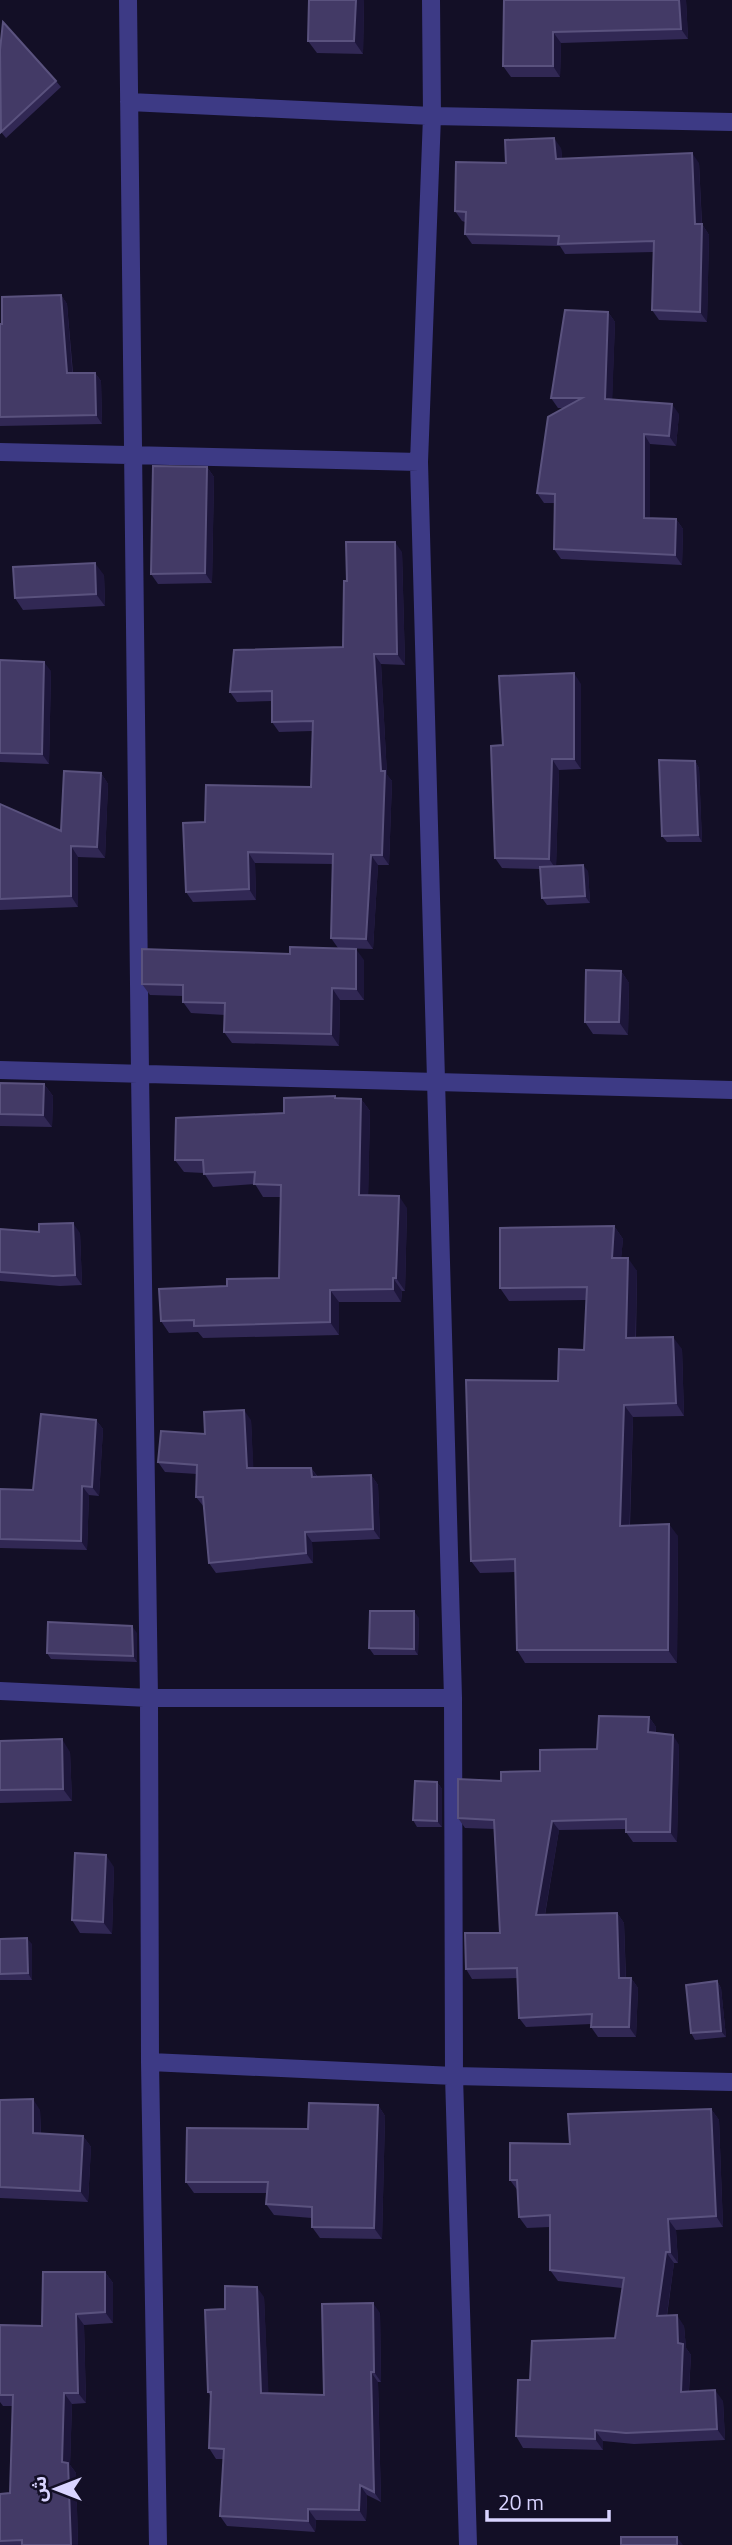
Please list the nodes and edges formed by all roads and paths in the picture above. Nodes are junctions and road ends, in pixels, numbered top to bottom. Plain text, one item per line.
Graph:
1 (128, 0) edge
2 (431, 0) edge
3 (129, 102) junction
4 (432, 116) junction
5 (732, 122) edge
6 (0, 452) edge
7 (133, 456) junction
8 (419, 462) junction
9 (0, 1070) edge
10 (139, 1073) junction
11 (435, 1082) junction
12 (732, 1090) edge
13 (0, 1691) edge
14 (149, 1698) junction
15 (453, 1698) junction
16 (150, 2062) junction
17 (454, 2076) junction
18 (732, 2082) edge
19 (158, 2545) edge
20 (468, 2545) edge

1 - 3 street
2 - 4 street
3 - 4 street
3 - 7 street
4 - 5 street
4 - 8 street
6 - 7 street
7 - 8 street
7 - 10 street
8 - 11 street
9 - 10 street
10 - 11 street
10 - 14 street
11 - 12 street
11 - 15 street
13 - 14 street
14 - 15 street
14 - 16 street
15 - 17 street
16 - 17 street
16 - 19 street
17 - 18 street
17 - 20 street

